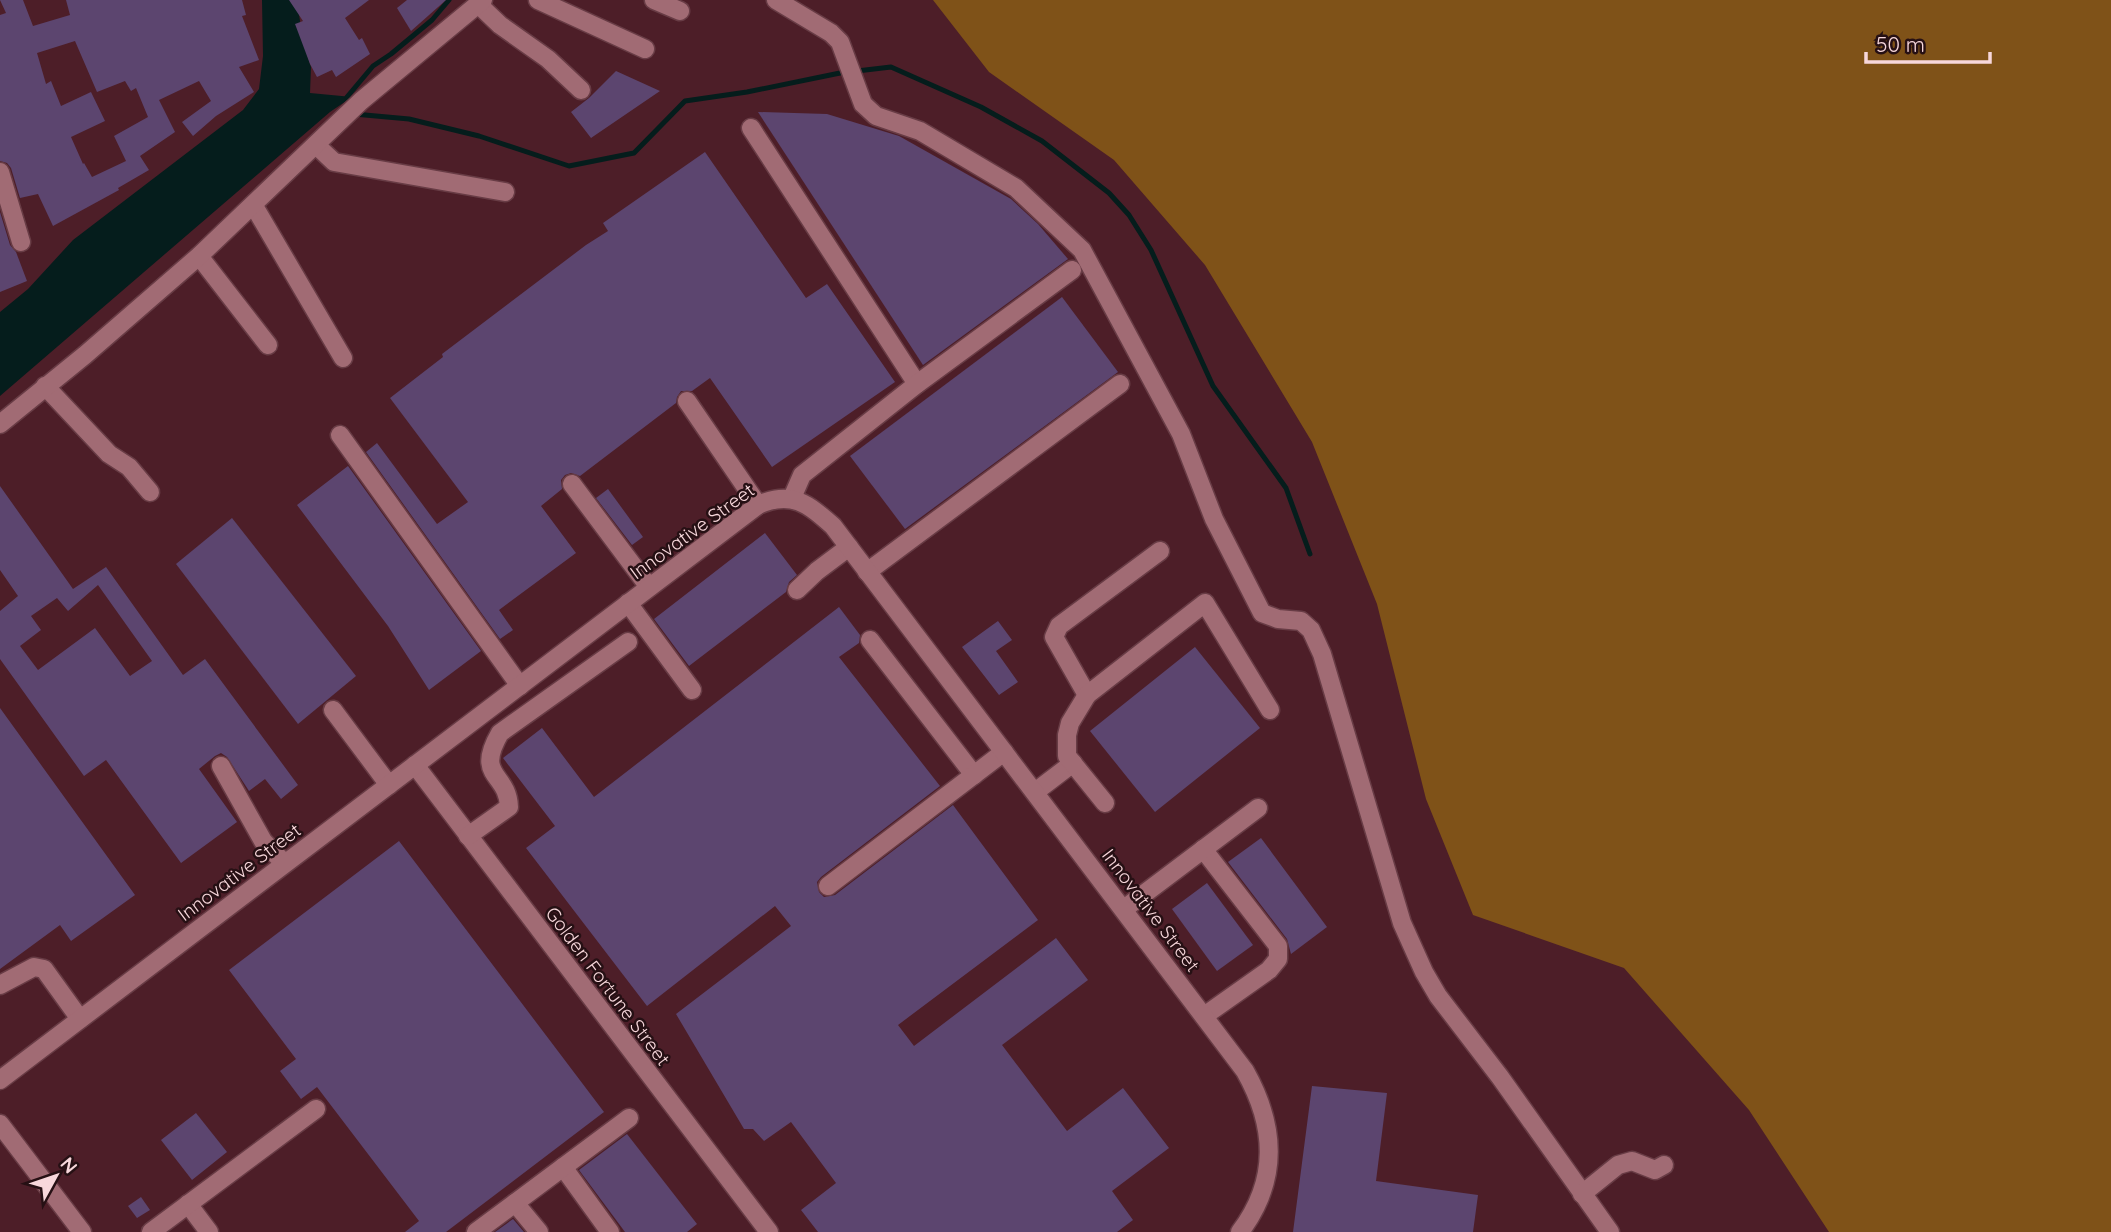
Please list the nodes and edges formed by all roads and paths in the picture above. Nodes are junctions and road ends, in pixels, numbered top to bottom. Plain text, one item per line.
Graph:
1 (538, 0) edge
2 (654, 0) edge
3 (776, 0) edge
4 (481, 2) edge
5 (680, 11) dead end
6 (645, 49) dead end
7 (581, 90) dead end
8 (751, 128) dead end
9 (316, 145) junction
10 (0, 172) edge
11 (505, 192) dead end
12 (254, 206) junction
13 (21, 242) dead end
14 (199, 256) junction
15 (1072, 270) dead end
16 (268, 345) dead end
17 (343, 358) dead end
18 (918, 384) junction
19 (1120, 384) dead end
20 (45, 386) junction
21 (687, 401) dead end
22 (0, 424) edge
23 (340, 435) dead end
24 (572, 484) dead end
25 (150, 492) dead end
26 (792, 498) junction
27 (758, 505) junction
28 (849, 547) junction
29 (1160, 551) dead end
30 (867, 572) junction
31 (649, 587) junction
32 (797, 590) dead end
33 (628, 603) junction
34 (590, 631) junction
35 (870, 640) dead end
36 (628, 642) dead end
37 (609, 655) junction
38 (520, 686) junction
39 (692, 690) dead end
40 (1087, 695) junction
41 (333, 710) dead end
42 (1270, 710) dead end
43 (1004, 752) junction
44 (1073, 763) junction
45 (415, 765) junction
46 (220, 766) dead end
47 (974, 775) junction
48 (389, 785) junction
49 (1034, 792) junction
50 (1105, 803) dead end
51 (1258, 808) dead end
52 (468, 836) junction
53 (1203, 849) junction
54 (284, 863) junction
55 (828, 886) dead end
56 (1124, 909) junction
57 (0, 985) edge
58 (1204, 1016) junction
59 (80, 1019) junction
60 (0, 1080) edge
61 (316, 1109) dead end
62 (629, 1118) dead end
63 (0, 1124) edge
64 (1664, 1165) dead end
65 (564, 1167) junction
66 (1582, 1194) junction
67 (515, 1203) junction
68 (188, 1204) junction
69 (1249, 1229) edge
70 (82, 1232) edge
71 (151, 1232) edge
72 (209, 1232) edge
73 (476, 1232) edge
74 (539, 1232) edge
75 (610, 1232) edge
76 (769, 1232) edge
77 (1610, 1232) edge

1 - 6 street
2 - 5 street
3 - 66 street
4 - 7 street
4 - 9 street
8 - 18 street
9 - 11 street
9 - 12 street
10 - 13 street
12 - 14 street
12 - 17 street
14 - 16 street
14 - 20 street
15 - 18 street
18 - 26 street
19 - 30 street
20 - 22 street
20 - 25 street
21 - 27 street
23 - 38 street
24 - 31 street
26 - 27 street, Innovative Street
26 - 28 street, Innovative Street
27 - 31 street, Innovative Street
28 - 30 street, Innovative Street
28 - 32 street
29 - 40 street
30 - 43 street, Innovative Street
31 - 33 street, Innovative Street
33 - 34 street, Innovative Street
33 - 39 street
34 - 37 street
34 - 38 street, Innovative Street
35 - 47 street
36 - 37 street
37 - 52 street
38 - 45 street, Innovative Street
40 - 42 street
40 - 44 street
41 - 48 street
43 - 47 street
43 - 49 street, Innovative Street
44 - 49 street
44 - 50 street
45 - 48 street, Innovative Street
45 - 52 street, Golden Fortune Street
46 - 54 street
47 - 55 street
48 - 54 street, Innovative Street
49 - 56 street, Innovative Street
51 - 53 street
52 - 76 street, Golden Fortune Street
53 - 56 street
53 - 58 street
54 - 59 street, Innovative Street
56 - 58 street, Innovative Street
57 - 59 street
58 - 69 street, Innovative Street
59 - 60 street, Innovative Street
61 - 68 street
62 - 65 street
63 - 70 street
64 - 66 street
65 - 67 street
65 - 75 street
66 - 77 street
67 - 73 street
67 - 74 street
68 - 71 street
68 - 72 street

